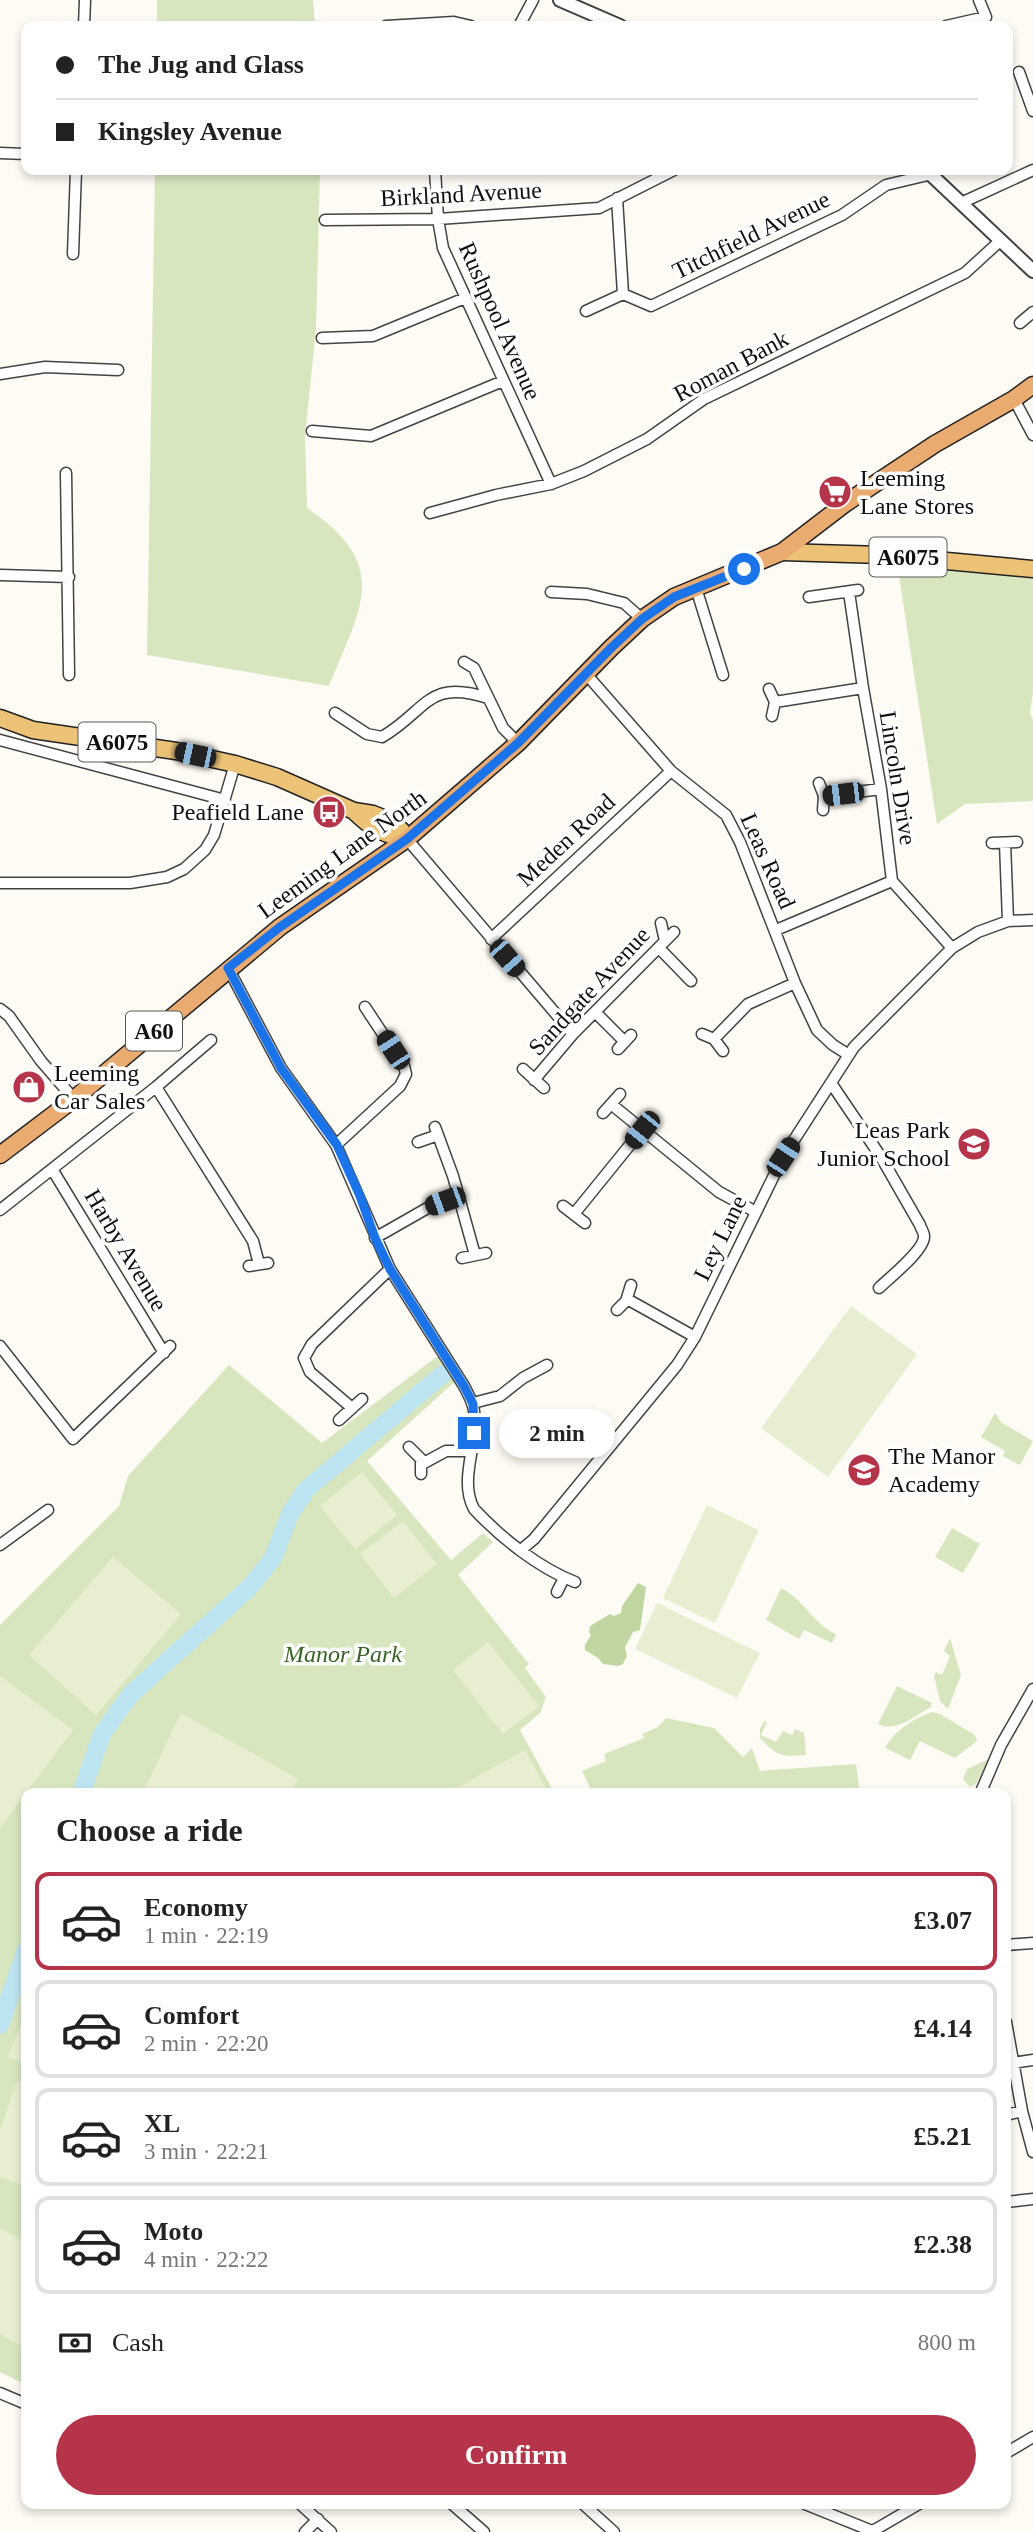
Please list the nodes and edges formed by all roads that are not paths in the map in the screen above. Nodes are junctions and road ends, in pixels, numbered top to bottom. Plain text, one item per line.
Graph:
1 (85, 0) edge
2 (533, 0) edge
3 (560, 0) edge
4 (979, 0) edge
5 (84, 21) edge
6 (522, 21) edge
7 (608, 21) edge
8 (968, 21) edge
9 (1019, 72) dead end
10 (1033, 111) edge
11 (0, 153) edge
12 (21, 155) edge
13 (1033, 170) edge
14 (76, 175) edge
15 (435, 175) edge
16 (664, 175) edge
17 (919, 175) edge
18 (932, 175) edge
19 (617, 198) junction
20 (961, 203) junction
21 (438, 219) junction
22 (325, 220) dead end
23 (1000, 241) junction
24 (73, 254) dead end
25 (1033, 271) edge
26 (623, 294) junction
27 (465, 298) junction
28 (586, 311) dead end
29 (1033, 312) edge
30 (1020, 323) dead end
31 (322, 338) dead end
32 (118, 370) dead end
33 (0, 374) edge
34 (503, 381) junction
35 (1033, 385) edge
36 (1014, 399) junction
37 (312, 431) dead end
38 (1033, 435) edge
39 (66, 473) dead end
40 (551, 484) junction
41 (430, 513) dead end
42 (782, 552) junction
43 (1033, 569) edge
44 (0, 575) edge
45 (69, 577) junction
46 (696, 588) junction
47 (551, 593) dead end
48 (809, 597) dead end
49 (642, 619) junction
50 (464, 662) dead end
51 (69, 675) dead end
52 (587, 675) junction
53 (723, 675) dead end
54 (863, 688) junction
55 (769, 689) dead end
56 (488, 698) junction
57 (775, 702) junction
58 (335, 713) dead end
59 (772, 716) dead end
60 (0, 718) edge
61 (0, 740) edge
62 (518, 743) junction
63 (235, 764) junction
64 (671, 771) junction
65 (819, 783) dead end
66 (881, 789) junction
67 (824, 796) junction
68 (225, 800) junction
69 (823, 810) dead end
70 (407, 839) junction
71 (1017, 842) dead end
72 (992, 843) dead end
73 (1005, 843) junction
74 (892, 881) junction
75 (0, 883) edge
76 (1033, 920) edge
77 (1008, 922) junction
78 (661, 923) dead end
79 (776, 930) junction
80 (674, 932) dead end
81 (491, 939) junction
82 (662, 944) junction
83 (952, 948) junction
84 (228, 968) junction
85 (691, 981) dead end
86 (795, 983) junction
87 (365, 1007) dead end
88 (0, 1009) edge
89 (382, 1009) dead end
90 (595, 1012) junction
91 (372, 1017) junction
92 (573, 1034) junction
93 (702, 1034) dead end
94 (714, 1039) junction
95 (211, 1040) dead end
96 (625, 1042) dead end
97 (723, 1051) dead end
98 (849, 1055) junction
99 (523, 1069) dead end
100 (534, 1080) junction
101 (831, 1083) junction
102 (156, 1087) junction
103 (544, 1088) dead end
104 (620, 1094) dead end
105 (74, 1099) junction
106 (611, 1104) junction
107 (603, 1113) dead end
108 (642, 1130) junction
109 (418, 1142) dead end
110 (337, 1145) junction
111 (0, 1155) edge
112 (52, 1168) junction
113 (458, 1196) junction
114 (563, 1206) dead end
115 (0, 1210) edge
116 (757, 1212) junction
117 (574, 1214) junction
118 (585, 1223) dead end
119 (375, 1238) junction
120 (486, 1253) dead end
121 (475, 1255) junction
122 (462, 1258) dead end
123 (259, 1264) dead end
124 (390, 1269) junction
125 (631, 1285) dead end
126 (879, 1289) dead end
127 (627, 1299) junction
128 (617, 1310) dead end
129 (695, 1337) junction
130 (0, 1346) edge
131 (547, 1365) dead end
132 (362, 1399) dead end
133 (473, 1404) junction
134 (352, 1408) junction
135 (340, 1420) dead end
136 (409, 1447) dead end
137 (472, 1451) junction
138 (48, 1510) dead end
139 (0, 1545) edge
140 (521, 1550) junction
141 (564, 1578) junction
142 (575, 1582) dead end
143 (557, 1592) dead end
144 (1033, 1689) edge
145 (983, 1788) edge
146 (1033, 1943) edge
147 (1011, 1945) edge
148 (1011, 2051) edge
149 (1033, 2060) edge
150 (1013, 2063) junction
151 (1022, 2111) junction
152 (1011, 2114) edge
153 (1033, 2152) edge
154 (1033, 2199) edge
155 (1011, 2201) edge
156 (0, 2393) edge
157 (21, 2402) edge
158 (1033, 2437) edge
159 (1011, 2450) edge
160 (306, 2509) edge
161 (458, 2509) edge
162 (589, 2509) edge
163 (818, 2509) edge
164 (911, 2509) edge
165 (317, 2519) junction
166 (875, 2531) edge
167 (305, 2532) edge
168 (331, 2532) edge
169 (484, 2532) edge
170 (614, 2532) edge

1 - 5 street
2 - 6 street
3 - 7 street
4 - 8 street
9 - 10 street
11 - 12 street
13 - 20 street
14 - 24 street
15 - 21 street, Rushpool Avenue
16 - 19 street, Birkland Avenue
17 - 26 street, Titchfield Avenue
18 - 20 street
19 - 21 street, Birkland Avenue
19 - 26 street
20 - 23 street
21 - 22 street, Birkland Avenue
21 - 27 street, Rushpool Avenue
23 - 25 street
23 - 40 street, Roman Bank
26 - 28 street
27 - 31 street
27 - 34 street, Rushpool Avenue
29 - 30 street
32 - 33 street
34 - 37 street
34 - 40 street, Rushpool Avenue
35 - 36 highway, A60
36 - 38 street
36 - 42 highway, A60
39 - 45 street
40 - 41 street, Roman Bank
42 - 43 main road, A6075
42 - 46 highway, Leeming Lane North / A60
44 - 45 street
45 - 51 street
46 - 49 highway, Leeming Lane North / A60
46 - 53 street
47 - 49 street
48 - 54 street, Lincoln Drive
49 - 52 highway, Leeming Lane North / A60
50 - 56 street
52 - 62 highway, Leeming Lane North / A60
52 - 64 street, Leas Road
54 - 57 street
54 - 66 street, Lincoln Drive
55 - 57 street
56 - 58 street
56 - 62 street
57 - 59 street
60 - 63 main road, A6075
61 - 68 street
62 - 70 highway, Leeming Lane North / A60
63 - 68 street
63 - 70 main road, A6075
64 - 79 street, Leas Road
64 - 81 street, Meden Road
65 - 67 street
66 - 67 street
66 - 74 street, Lincoln Drive
67 - 69 street
68 - 75 street
70 - 81 street
70 - 84 highway, Leeming Lane North / A60
71 - 73 street
72 - 73 street
73 - 77 street
74 - 79 street
74 - 83 street, Lincoln Drive
76 - 77 street, Ley Lane
77 - 83 street, Ley Lane
78 - 82 street
79 - 86 street, Leas Road
80 - 82 street, Sandgate Avenue
81 - 92 street
82 - 85 street
82 - 90 street, Sandgate Avenue
83 - 98 street, Ley Lane
84 - 105 highway, Leeming Lane North / A60
84 - 110 street
86 - 94 street
86 - 98 street, Leas Road
87 - 91 street
88 - 105 street
89 - 91 street
90 - 92 street, Sandgate Avenue
90 - 96 street
91 - 110 street
92 - 100 street, Sandgate Avenue
93 - 94 street
94 - 97 street
95 - 102 street
98 - 101 street, Ley Lane
99 - 100 street
100 - 103 street
101 - 116 street, Ley Lane
101 - 126 street
102 - 112 street
102 - 123 street
104 - 106 street
105 - 111 highway, Leeming Lane North / A60
106 - 107 street
106 - 108 street
108 - 116 street
108 - 117 street
109 - 113 street
110 - 119 street
112 - 115 street
112 - 130 street, Harby Avenue
113 - 119 street
113 - 121 street
114 - 117 street
116 - 129 street, Ley Lane
117 - 118 street
119 - 124 street
120 - 121 street
121 - 122 street
124 - 133 street
124 - 134 street
125 - 127 street
127 - 128 street
127 - 129 street
129 - 140 street, Ley Lane
131 - 133 street
132 - 134 street
133 - 137 street
134 - 135 street
136 - 137 street
137 - 140 street
138 - 139 street
140 - 141 street
141 - 142 street
141 - 143 street
144 - 145 street
146 - 147 street
148 - 150 street
149 - 150 street
150 - 151 street
151 - 152 street
151 - 153 street
154 - 155 street
156 - 157 street
158 - 159 street
160 - 165 street
161 - 169 street
162 - 170 street
163 - 166 street
164 - 166 street
165 - 167 street
165 - 168 street

